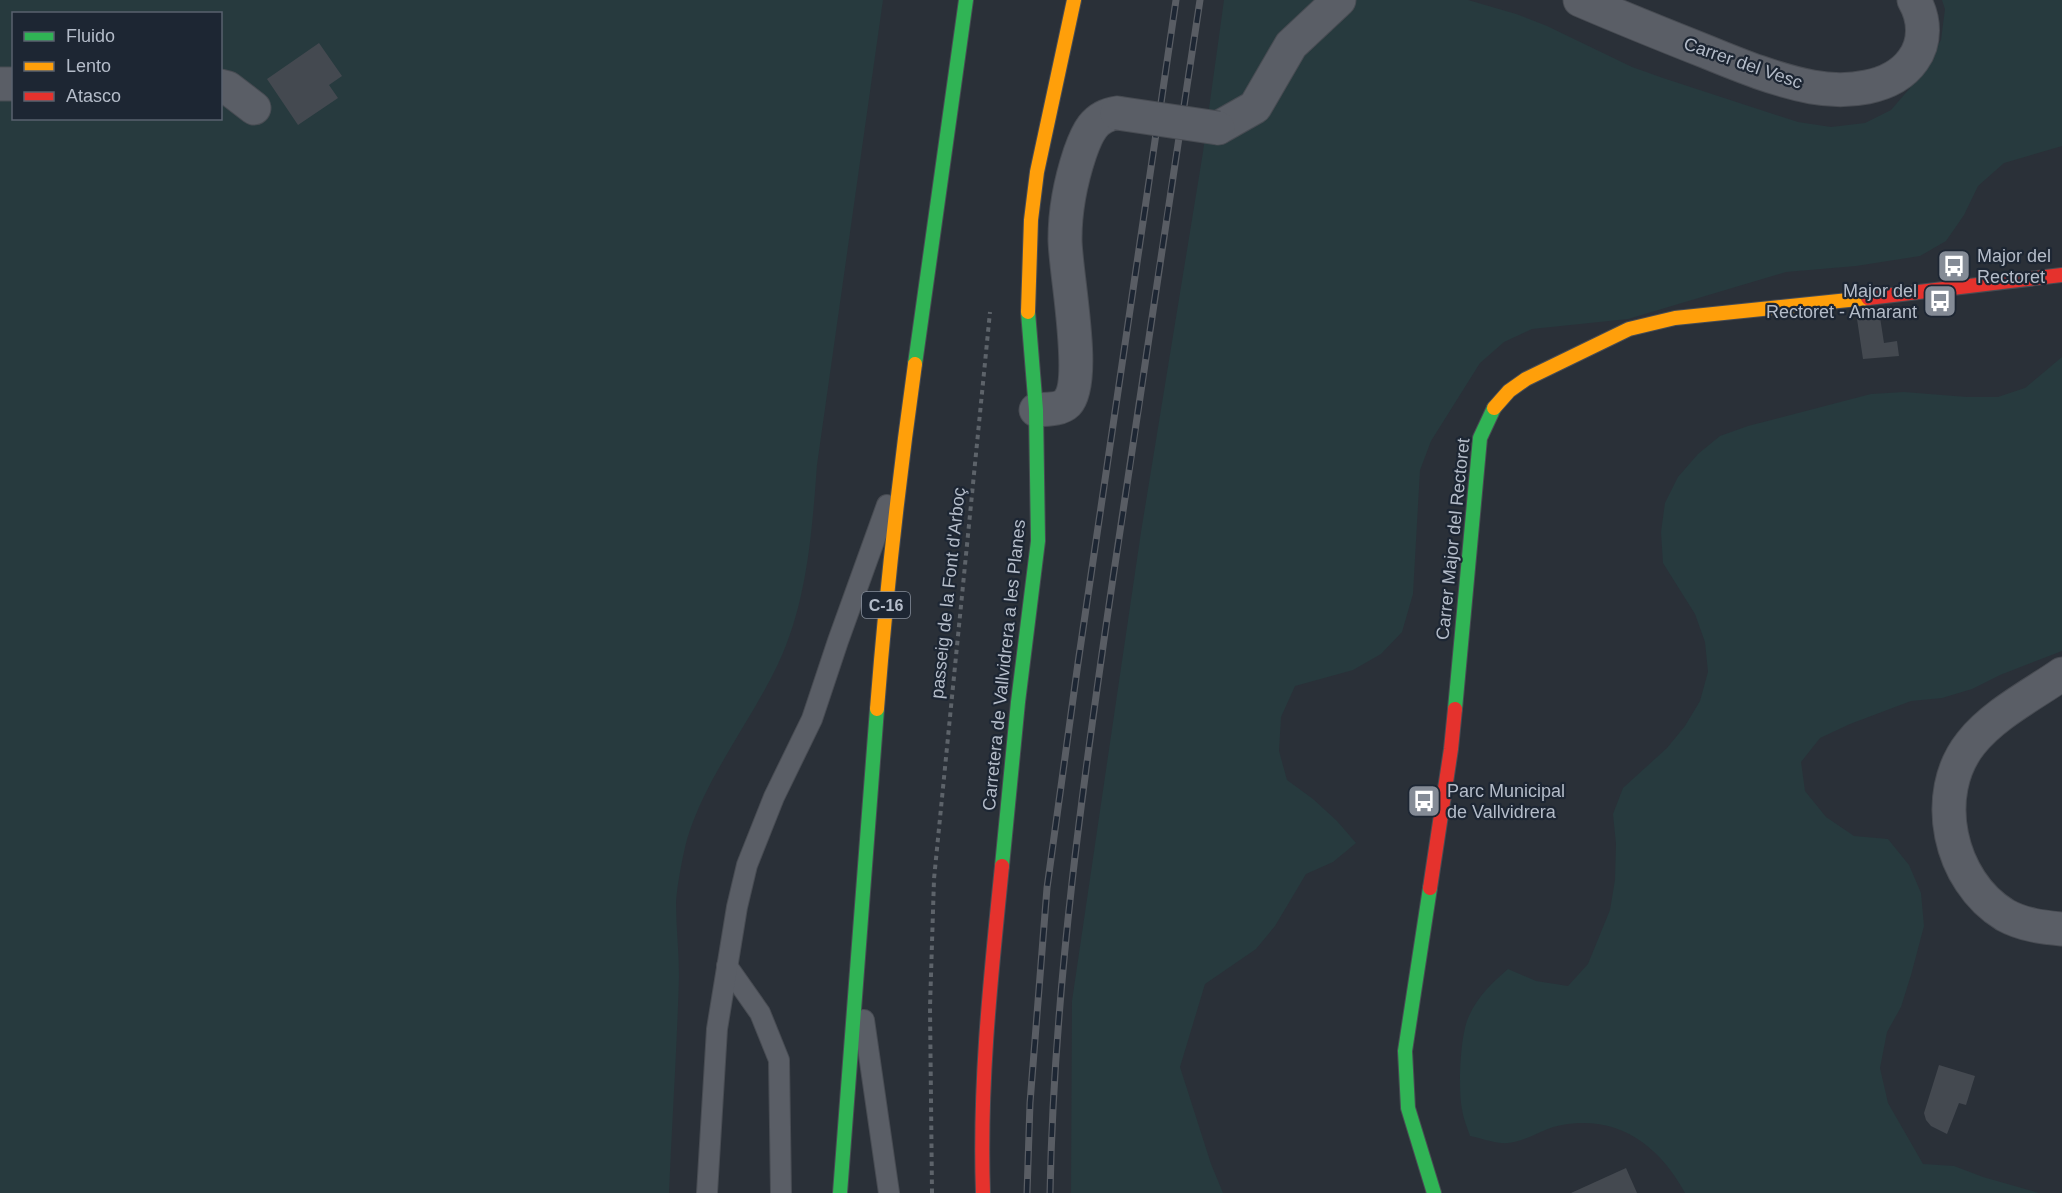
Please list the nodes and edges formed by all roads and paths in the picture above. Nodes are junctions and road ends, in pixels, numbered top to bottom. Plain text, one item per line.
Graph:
1 (966, 0) edge
2 (1074, 0) edge
3 (1339, 0) edge
4 (1580, 0) edge
5 (1914, 0) edge
6 (222, 86) edge
7 (254, 108) dead end
8 (2062, 275) edge
9 (990, 302) dead end
10 (1036, 410) junction
11 (901, 466) junction
12 (2062, 674) edge
13 (2062, 928) edge
14 (727, 966) junction
15 (856, 966) junction
16 (707, 1193) edge
17 (781, 1193) edge
18 (840, 1193) edge
19 (889, 1193) edge
20 (932, 1193) edge
21 (983, 1193) edge
22 (1434, 1193) edge

1 - 11 main road, C-16
2 - 10 main road, Carretera de Vallvidrera a les Planes
3 - 10 street, bridge
4 - 5 street, Carrer del Vesc
6 - 7 street
8 - 22 main road, Carrer Major del Rectoret
9 - 20 path, passeig de la Font d'Arboç
10 - 21 main road, Carretera de Vallvidrera a les Planes
11 - 14 lane
11 - 15 main road, C-16
12 - 13 street
14 - 16 lane
14 - 17 lane
15 - 18 main road, C-16
15 - 19 lane

